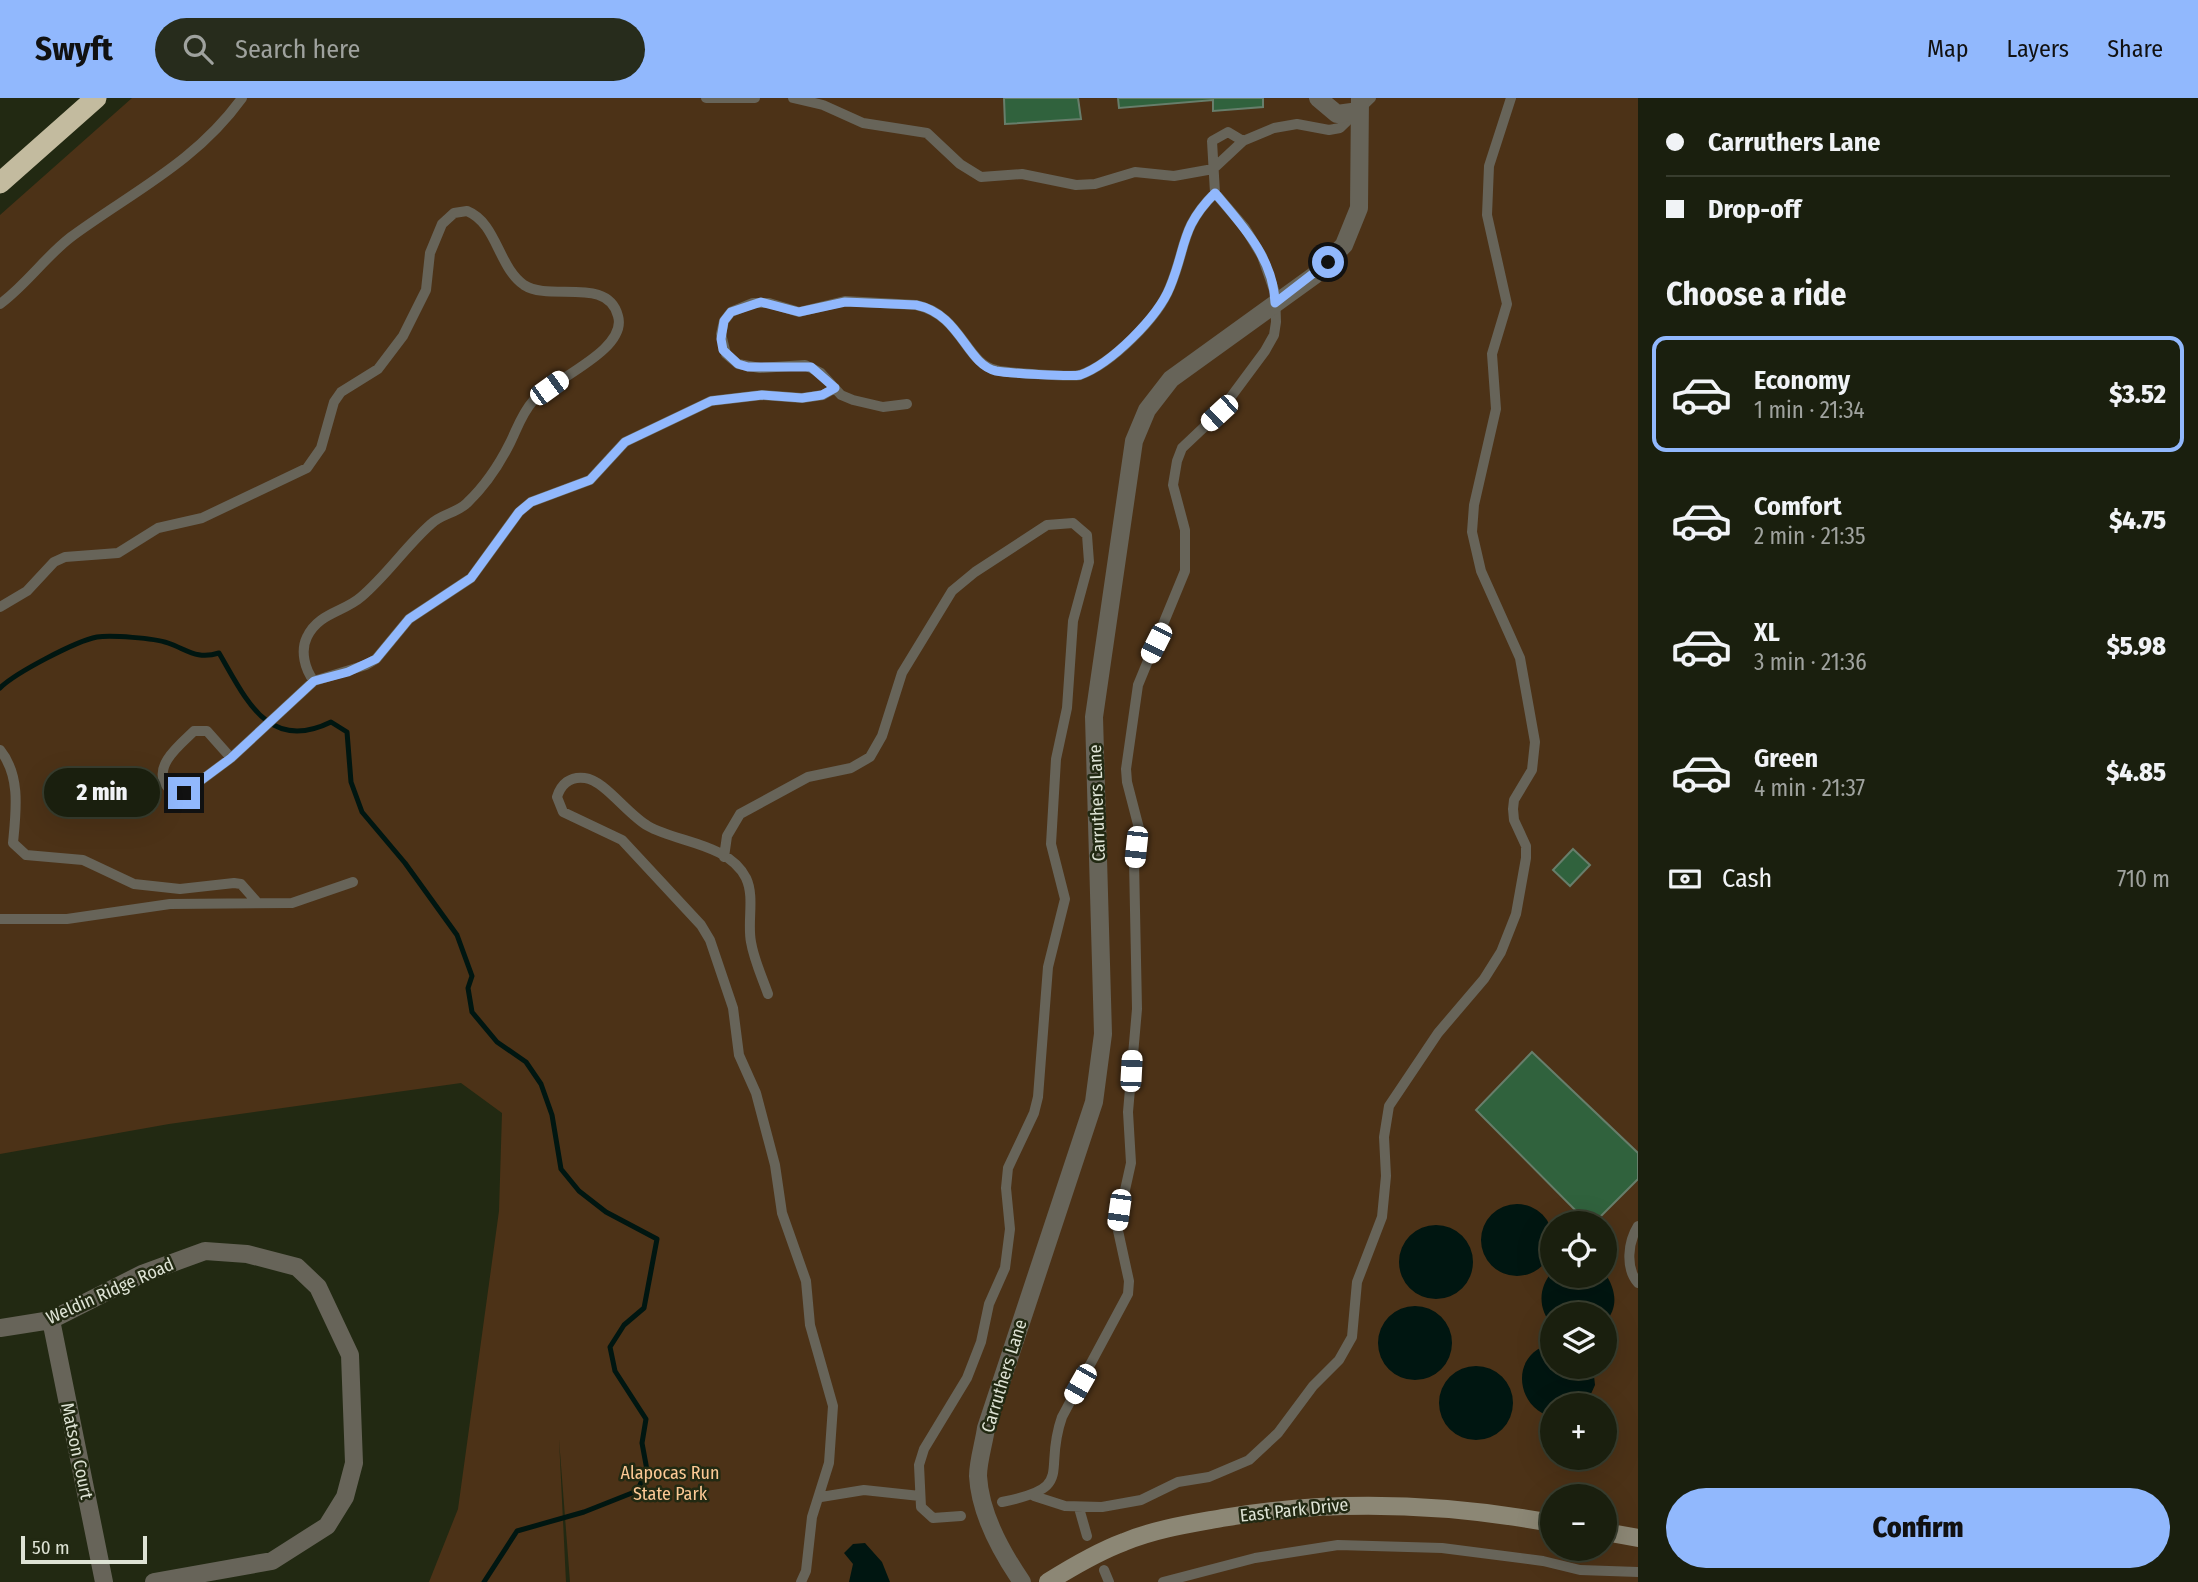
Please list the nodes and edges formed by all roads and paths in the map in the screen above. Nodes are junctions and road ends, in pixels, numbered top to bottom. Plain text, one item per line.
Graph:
1 (96, 98) edge
2 (242, 98) edge
3 (706, 98) edge
4 (755, 98) edge
5 (793, 98) edge
6 (1318, 98) edge
7 (1511, 98) edge
8 (1363, 102) edge
9 (1243, 141) junction
10 (1213, 169) junction
11 (0, 183) edge
12 (1215, 193) junction
13 (1275, 303) junction
14 (0, 304) edge
15 (835, 388) junction
16 (907, 404) dead end
17 (0, 607) edge
18 (314, 681) junction
19 (0, 750) edge
20 (231, 758) junction
21 (724, 857) junction
22 (353, 882) dead end
23 (256, 901) junction
24 (0, 919) edge
25 (768, 994) dead end
26 (1638, 1226) edge
27 (1638, 1283) edge
28 (51, 1320) junction
29 (0, 1328) edge
30 (920, 1496) junction
31 (1034, 1496) junction
32 (821, 1497) junction
33 (1002, 1502) dead end
34 (1079, 1508) junction
35 (961, 1516) dead end
36 (1540, 1521) edge
37 (1617, 1534) edge
38 (1087, 1536) dead end
39 (1638, 1538) edge
40 (1104, 1570) dead end
41 (1638, 1572) edge
42 (104, 1582) edge
43 (154, 1582) edge
44 (801, 1582) edge
45 (1022, 1582) edge
46 (1048, 1582) edge
47 (1109, 1582) edge
48 (1163, 1582) edge

1 - 11 highway
2 - 14 lane
3 - 4 lane
5 - 10 lane
6 - 8 street
7 - 34 lane
8 - 9 lane
8 - 13 street, Carruthers Lane
9 - 10 lane
9 - 10 lane
10 - 12 lane
12 - 13 lane
12 - 15 lane
13 - 31 lane
13 - 45 street, Carruthers Lane
15 - 16 lane
15 - 18 lane
17 - 18 lane
18 - 20 lane
19 - 23 lane
20 - 20 lane
21 - 25 lane
21 - 30 lane
21 - 32 lane
22 - 23 lane
23 - 24 lane
26 - 27 lane
28 - 29 street, Weldin Ridge Road
28 - 42 street, Matson Court
28 - 43 street, Weldin Ridge Road
30 - 32 lane
30 - 35 lane
31 - 33 lane
31 - 34 lane
32 - 44 lane
34 - 38 lane
36 - 46 street, East Park Drive
37 - 39 street
40 - 47 lane
41 - 48 lane

